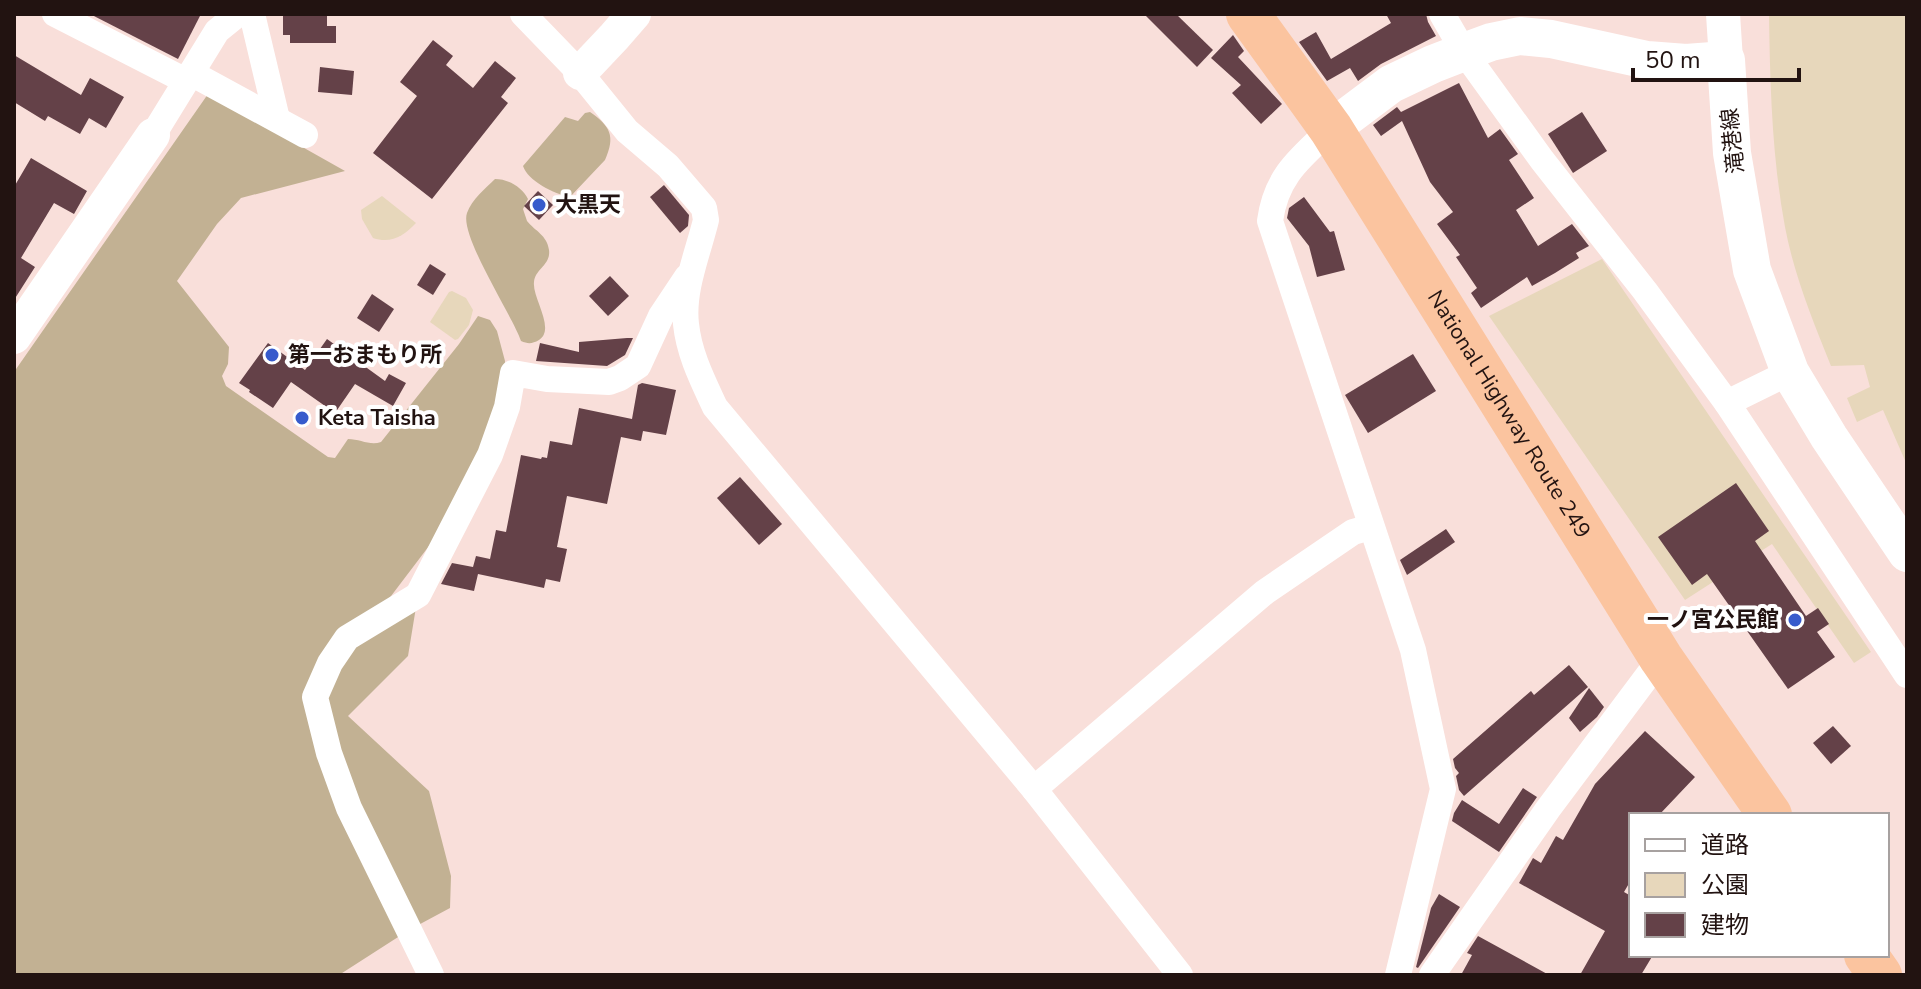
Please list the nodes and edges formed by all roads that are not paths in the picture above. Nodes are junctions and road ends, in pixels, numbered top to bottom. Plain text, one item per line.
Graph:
1 (55, 14) edge
2 (238, 14) edge
3 (252, 14) edge
4 (523, 14) edge
5 (634, 14) edge
6 (1248, 14) edge
7 (1442, 14) edge
8 (1723, 14) edge
9 (1464, 52) junction
10 (1726, 60) junction
11 (580, 73) junction
12 (188, 77) junction
13 (277, 119) junction
14 (1331, 129) junction
15 (153, 135) joint
16 (305, 135) dead end
17 (693, 267) junction
18 (14, 337) edge
19 (1790, 372) junction
20 (1727, 403) junction
21 (1371, 527) junction
22 (1907, 553) edge
23 (1661, 658) junction
24 (1907, 675) edge
25 (1034, 789) junction
26 (1769, 813) edge
27 (1867, 957) edge
28 (431, 975) edge
29 (1180, 975) edge
30 (1398, 975) edge
31 (1432, 975) edge
32 (1880, 975) edge

1 - 12 street
2 - 12 street
3 - 13 street
4 - 11 street
5 - 11 street
6 - 14 highway, National Highway Route 249
7 - 9 street
8 - 10 street
9 - 10 main road
9 - 14 main road
9 - 20 street
10 - 19 main road, 滝港線
11 - 17 street
12 - 13 street
12 - 15 street
13 - 16 street
14 - 21 street
14 - 23 highway, National Highway Route 249
15 - 18 street
17 - 25 street
17 - 28 street
19 - 20 street
19 - 22 main road, 滝港線
20 - 24 street
21 - 25 street
21 - 30 street
23 - 26 highway, National Highway Route 249
23 - 31 street
25 - 29 street
27 - 32 highway

